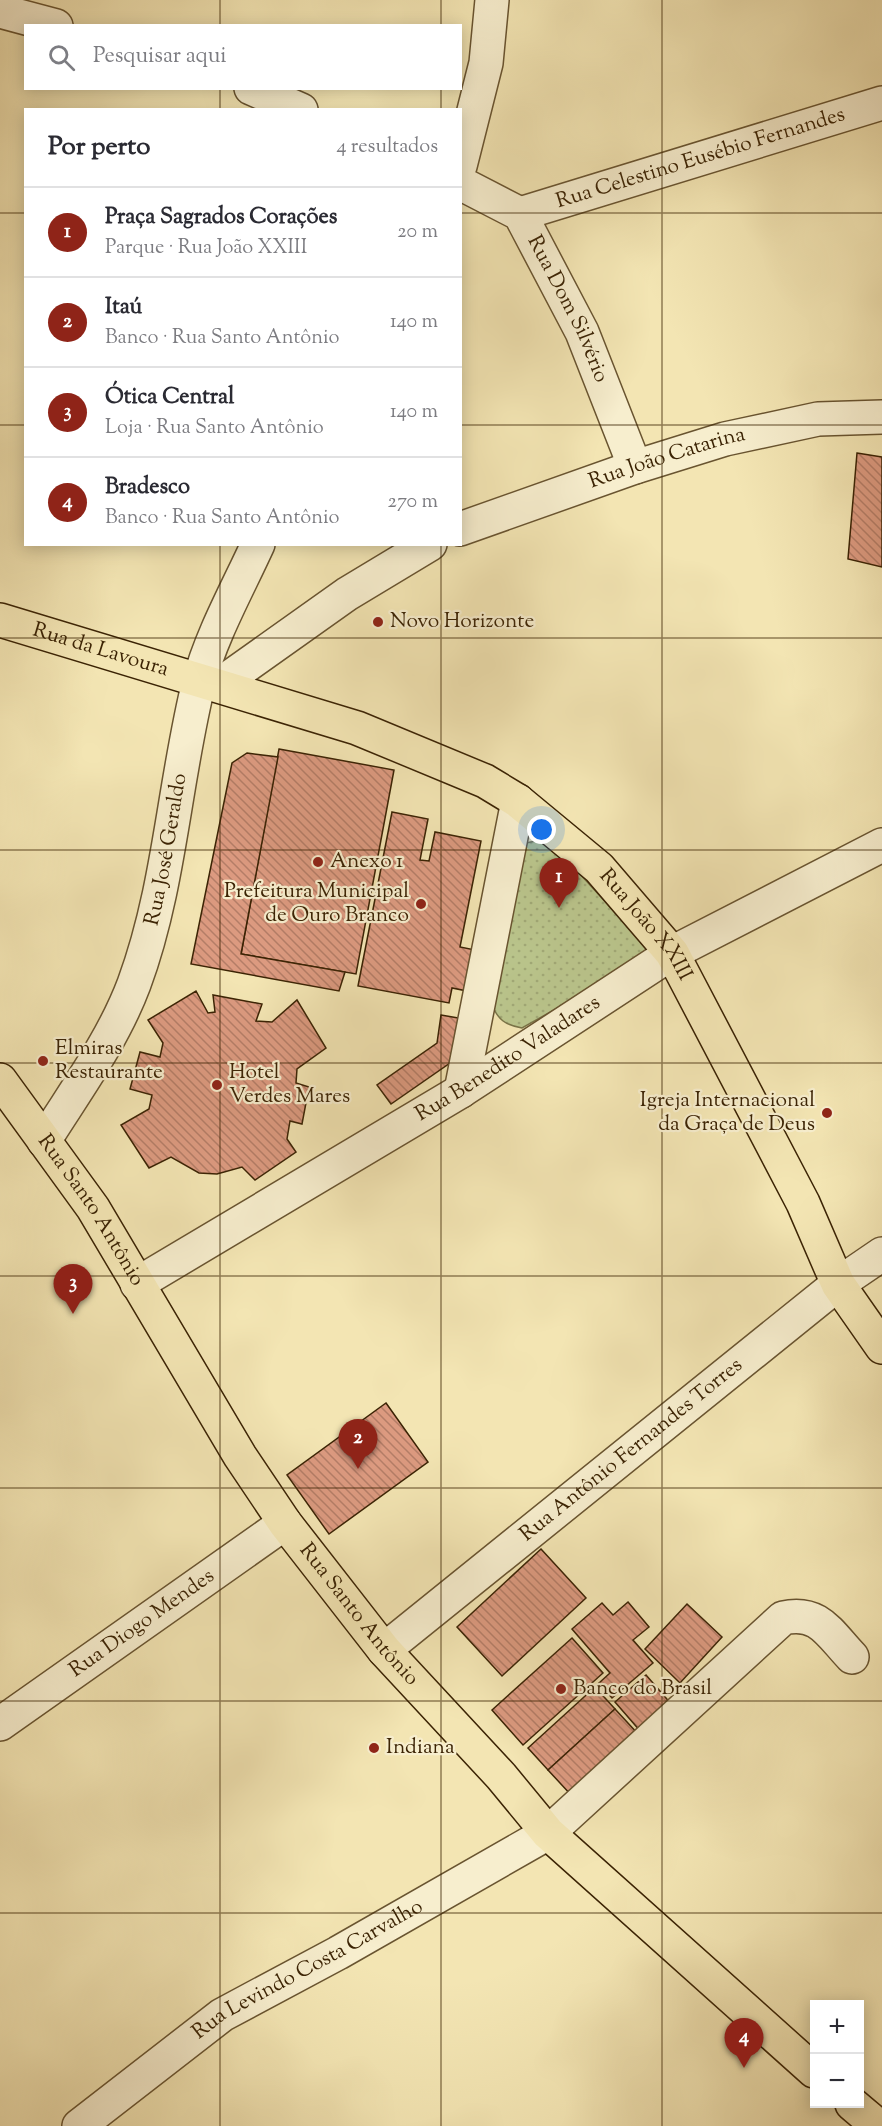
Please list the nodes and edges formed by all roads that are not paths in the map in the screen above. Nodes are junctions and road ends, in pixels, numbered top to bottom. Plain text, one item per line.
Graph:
1 (493, 0) edge
2 (0, 11) edge
3 (49, 24) edge
4 (256, 90) edge
5 (882, 103) edge
6 (296, 108) edge
7 (462, 158) edge
8 (462, 184) edge
9 (520, 214) junction
10 (882, 417) edge
11 (635, 467) junction
12 (462, 528) edge
13 (257, 546) edge
14 (427, 546) edge
15 (0, 620) edge
16 (209, 683) junction
17 (518, 801) junction
18 (882, 845) edge
19 (672, 953) junction
20 (0, 1080) edge
21 (460, 1091) junction
22 (44, 1141) junction
23 (882, 1254) edge
24 (137, 1284) junction
25 (838, 1284) junction
26 (882, 1347) edge
27 (285, 1522) junction
28 (384, 1650) junction
29 (852, 1657) dead end
30 (0, 1724) edge
31 (548, 1833) junction
32 (810, 2067) edge
33 (847, 2108) edge
34 (858, 2108) edge
35 (79, 2126) edge
36 (859, 2126) edge
37 (878, 2126) edge

1 - 7 street
2 - 3 street
4 - 6 street
5 - 9 street, Rua Celestino Eusébio Fernandes
8 - 9 street, Rua Dom Silvério
9 - 11 street, Rua Dom Silvério
10 - 11 street, Rua João Catarina
11 - 12 street, Rua João Catarina
13 - 16 street, Rua José Geraldo
14 - 16 street
15 - 16 main road, Rua da Lavoura
16 - 17 main road, Rua João XXIII
16 - 22 street, Rua José Geraldo
17 - 19 main road, Rua João XXIII
17 - 21 street
18 - 19 street, Rua Benedito Valadares
19 - 21 street, Rua Benedito Valadares
19 - 25 main road, Rua João XXIII
20 - 22 main road, Rua Santo Antônio
21 - 24 street, Rua Benedito Valadares
22 - 24 main road, Rua Santo Antônio
23 - 25 street, Rua Antônio Fernandes Torres
24 - 27 main road, Rua Santo Antônio
25 - 26 main road, Rua João XXIII
25 - 28 street, Rua Antônio Fernandes Torres
27 - 28 main road, Rua Santo Antônio
27 - 30 street, Rua Diogo Mendes
28 - 31 main road, Rua Santo Antônio
29 - 31 street, Rua Levindo Costa Carvalho
31 - 32 main road, Rua Santo Antônio
31 - 35 street, Rua Levindo Costa Carvalho
33 - 36 main road
34 - 37 main road

